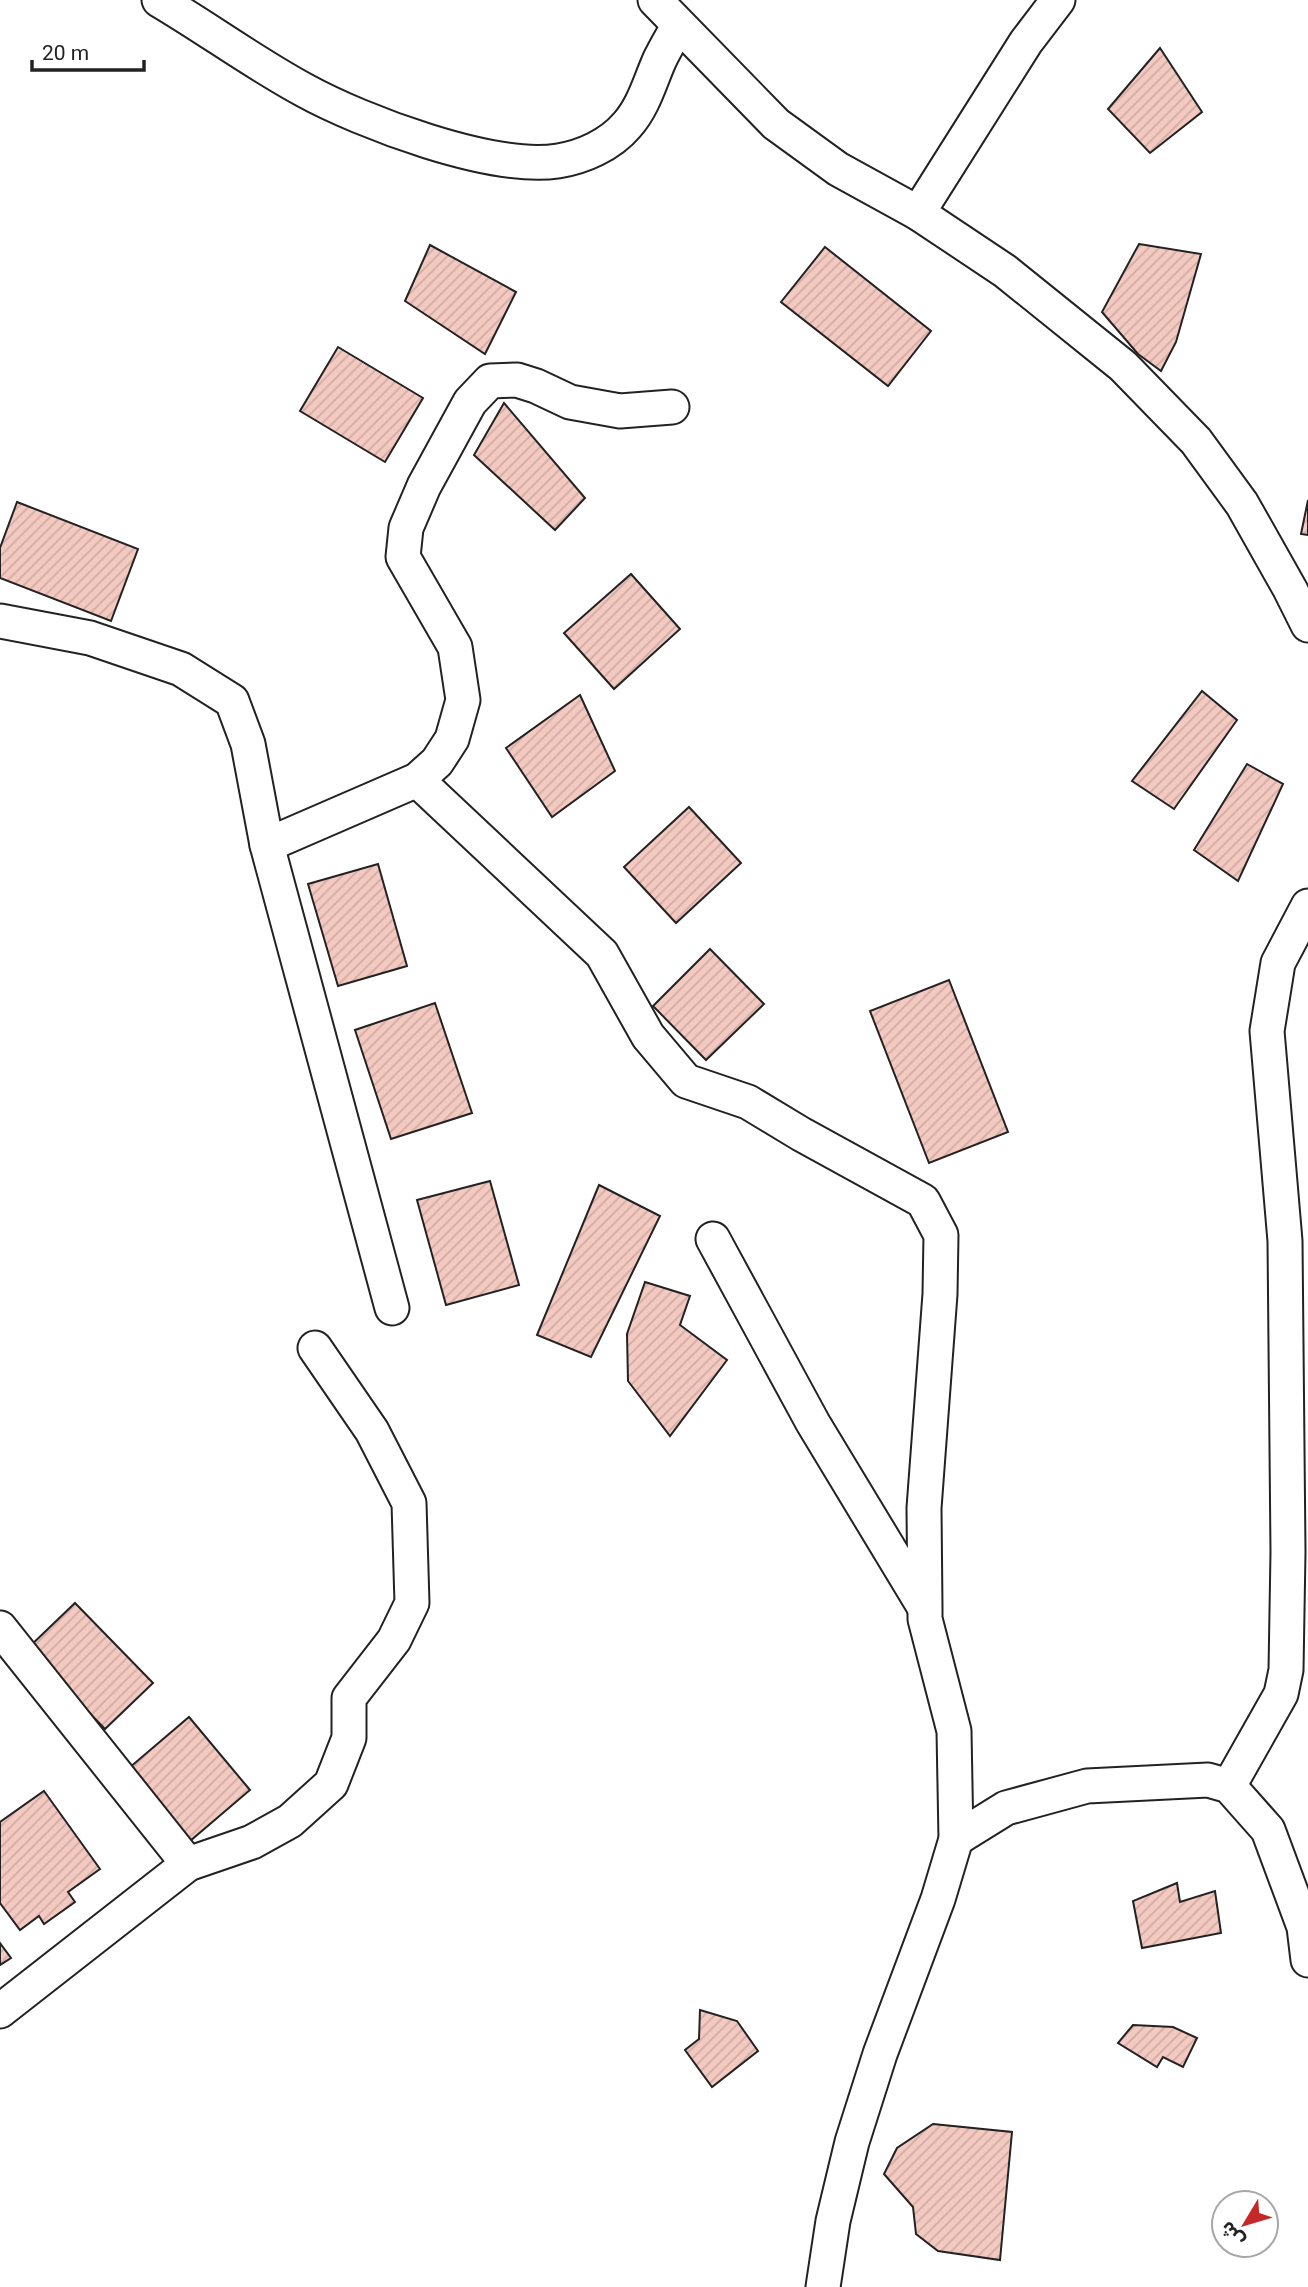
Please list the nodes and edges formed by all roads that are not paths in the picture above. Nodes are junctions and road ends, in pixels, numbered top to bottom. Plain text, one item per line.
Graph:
1 (159, 0) edge
2 (655, 0) edge
3 (1058, 0) edge
4 (678, 26) junction
5 (918, 213) junction
6 (672, 407) dead end
7 (0, 621) edge
8 (1308, 625) edge
9 (416, 780) junction
10 (267, 845) junction
11 (1308, 906) edge
12 (713, 1239) dead end
13 (392, 1308) dead end
14 (315, 1348) dead end
15 (925, 1607) junction
16 (0, 1628) edge
17 (1228, 1786) junction
18 (956, 1839) junction
19 (188, 1864) junction
20 (1308, 1960) edge
21 (0, 2011) edge
22 (823, 2287) edge

1 - 4 street
2 - 4 street
3 - 5 street
4 - 5 street
5 - 8 street
6 - 9 street
7 - 10 street
9 - 10 street
9 - 15 street
10 - 13 street
11 - 17 street
12 - 15 street
14 - 19 street
15 - 18 street
16 - 19 street
17 - 18 street
17 - 20 street
18 - 22 street
19 - 21 street

